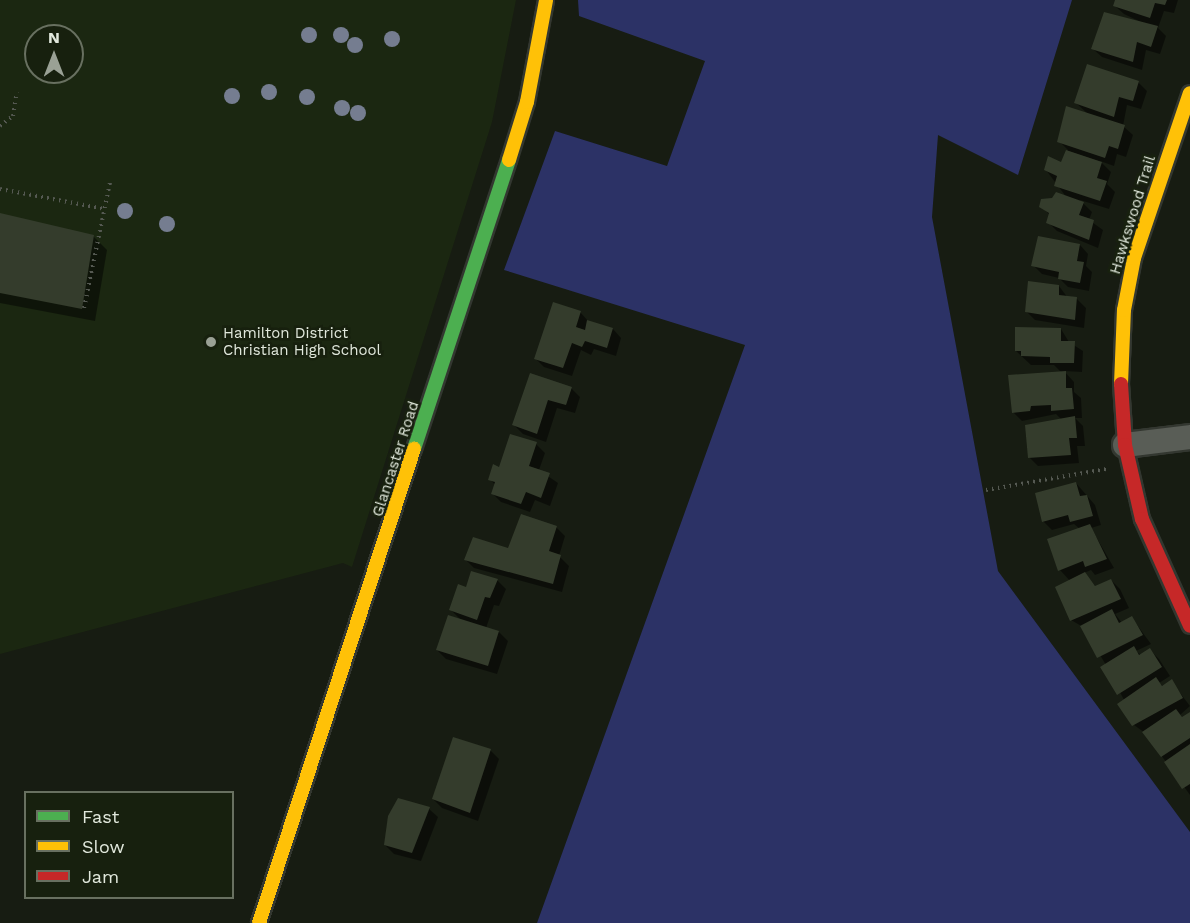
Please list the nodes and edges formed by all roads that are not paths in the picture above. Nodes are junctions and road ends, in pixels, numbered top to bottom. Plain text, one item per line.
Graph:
1 (546, 0) edge
2 (1190, 93) edge
3 (1190, 437) edge
4 (1127, 455) junction
5 (1190, 626) edge
6 (259, 923) edge

1 - 6 street, Glancaster Road
2 - 4 street, Hawkswood Trail
3 - 4 street
4 - 5 street, Hawkswood Trail

